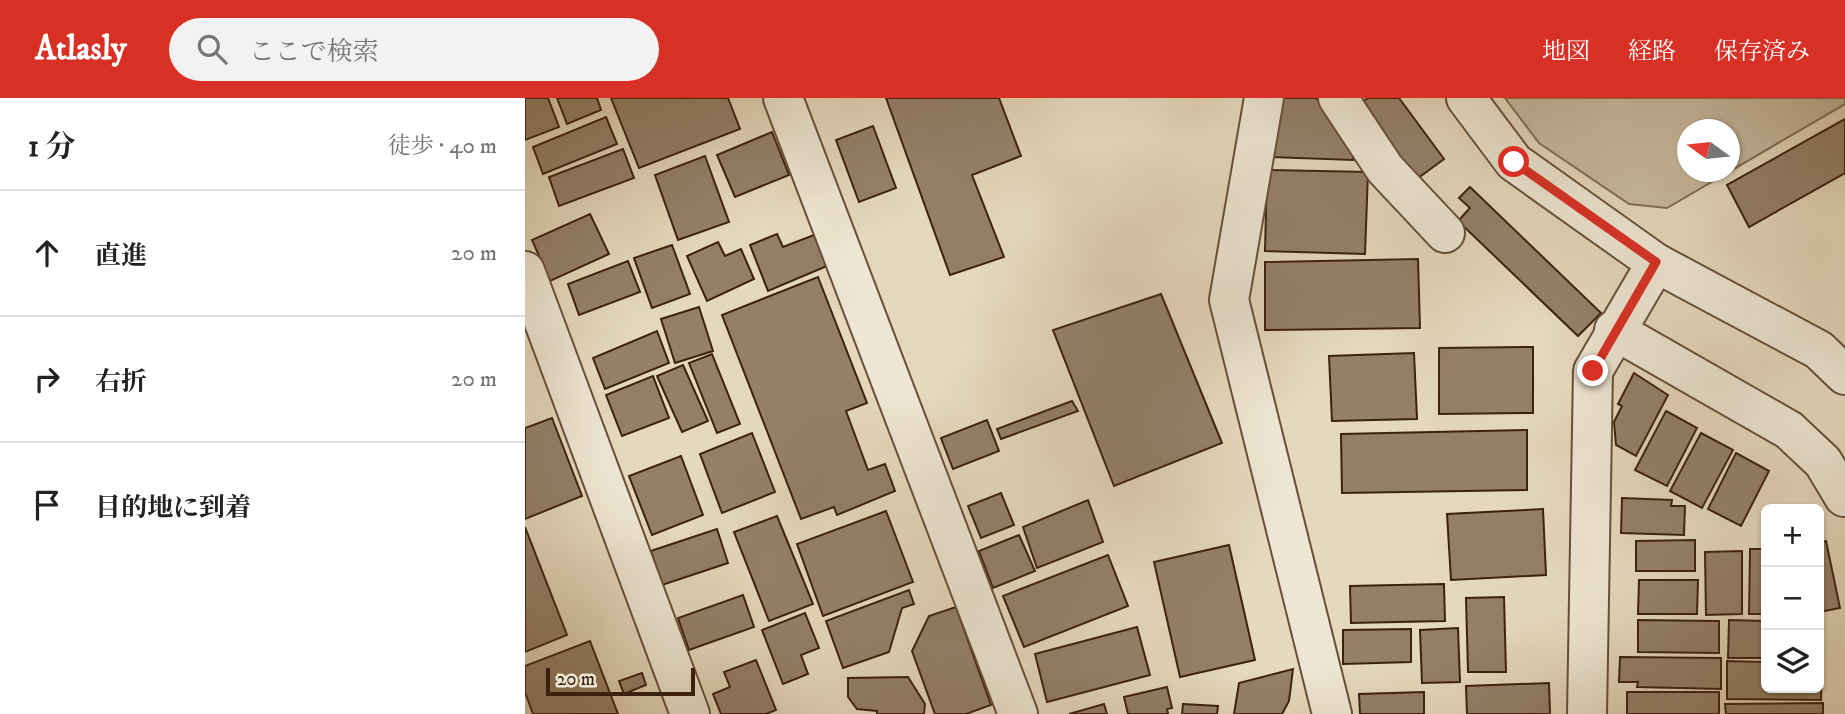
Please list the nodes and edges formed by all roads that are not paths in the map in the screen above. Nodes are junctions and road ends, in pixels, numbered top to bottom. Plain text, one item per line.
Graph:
1 (783, 98) edge
2 (1264, 98) edge
3 (1338, 98) edge
4 (1466, 98) edge
5 (1445, 233) dead end
6 (1656, 262) junction
7 (525, 271) edge
8 (1614, 330) junction
9 (1845, 375) edge
10 (1844, 497) edge
11 (690, 714) edge
12 (1018, 714) edge
13 (1332, 714) edge
14 (1587, 714) edge

1 - 12 street
2 - 13 street
3 - 5 street
4 - 6 street
6 - 8 street
6 - 9 street
7 - 11 street
8 - 10 street
8 - 14 street

